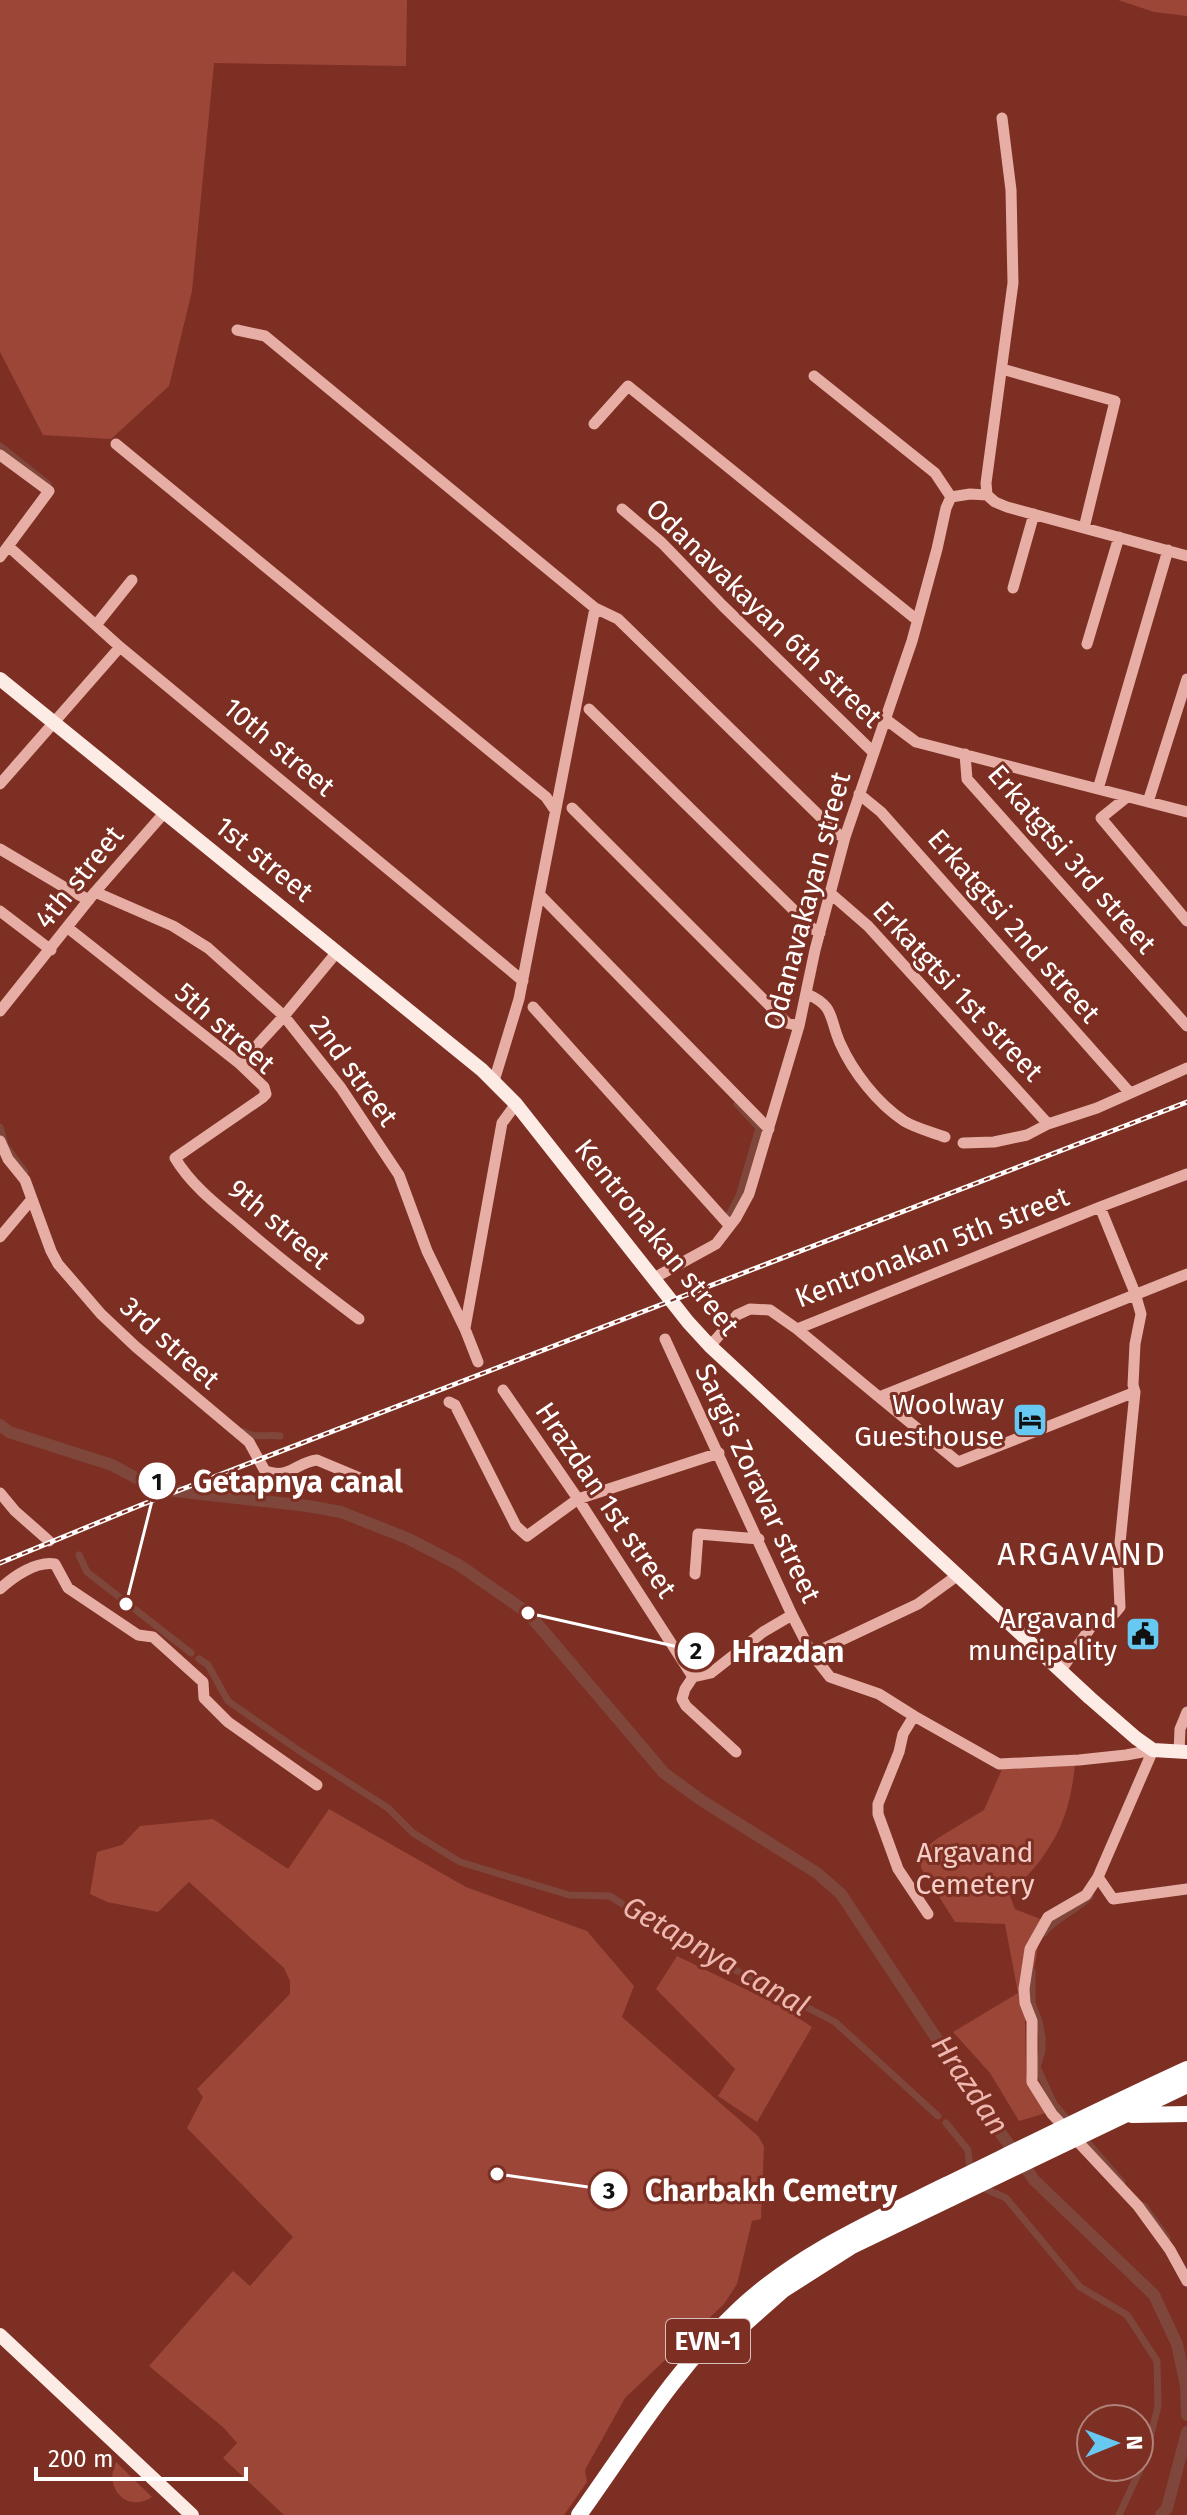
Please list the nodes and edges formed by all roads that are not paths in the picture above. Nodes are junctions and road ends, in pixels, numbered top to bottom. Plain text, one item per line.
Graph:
1 (1002, 118) dead end
2 (237, 330) dead end
3 (1002, 369) junction
4 (814, 376) dead end
5 (594, 424) dead end
6 (116, 444) dead end
7 (0, 455) edge
8 (987, 495) junction
9 (951, 497) junction
10 (622, 509) dead end
11 (1034, 514) junction
12 (1084, 528) junction
13 (1119, 537) junction
14 (1168, 550) junction
15 (4, 551) edge
16 (1186, 552) edge
17 (132, 580) dead end
18 (1013, 588) dead end
19 (595, 608) junction
20 (917, 620) junction
21 (96, 625) junction
22 (1087, 644) dead end
23 (120, 647) junction
24 (0, 679) edge
25 (1187, 679) edge
26 (589, 709) dead end
27 (884, 718) junction
28 (53, 723) junction
29 (873, 752) junction
30 (965, 754) junction
31 (3, 776) edge
32 (1098, 789) junction
33 (859, 794) junction
34 (1127, 797) junction
35 (1148, 802) junction
36 (572, 808) dead end
37 (555, 810) junction
38 (165, 812) junction
39 (1187, 812) edge
40 (845, 837) junction
41 (0, 849) edge
42 (830, 893) junction
43 (92, 896) junction
44 (541, 896) junction
45 (0, 911) edge
46 (1187, 921) edge
47 (68, 928) junction
48 (820, 933) junction
49 (51, 950) junction
50 (337, 952) junction
51 (523, 981) junction
52 (807, 994) junction
53 (533, 1007) dead end
54 (0, 1011) edge
55 (284, 1016) junction
56 (799, 1026) junction
57 (1187, 1026) edge
58 (240, 1064) junction
59 (1187, 1068) edge
60 (494, 1081) junction
61 (1130, 1093) junction
62 (516, 1104) junction
63 (1048, 1124) junction
64 (769, 1129) junction
65 (945, 1137) dead end
66 (0, 1141) edge
67 (963, 1143) dead end
68 (175, 1158) joint
69 (1187, 1174) edge
70 (32, 1199) junction
71 (1100, 1207) junction
72 (730, 1226) junction
73 (0, 1237) edge
74 (1187, 1274) edge
75 (657, 1282) junction
76 (1135, 1293) junction
77 (359, 1319) dead end
78 (465, 1329) junction
79 (797, 1329) junction
80 (665, 1339) dead end
81 (710, 1346) junction
82 (478, 1362) dead end
83 (503, 1390) dead end
84 (1135, 1392) junction
85 (879, 1397) junction
86 (449, 1402) dead end
87 (719, 1453) junction
88 (368, 1487) dead end
89 (0, 1493) edge
90 (578, 1499) junction
91 (759, 1539) junction
92 (49, 1541) dead end
93 (695, 1574) dead end
94 (958, 1575) junction
95 (0, 1589) edge
96 (792, 1615) junction
97 (812, 1654) junction
98 (1061, 1670) junction
99 (693, 1677) junction
100 (1187, 1712) edge
101 (914, 1716) junction
102 (1153, 1750) junction
103 (736, 1752) dead end
104 (1183, 1752) edge
105 (317, 1785) dead end
106 (1098, 1877) junction
107 (1187, 1889) edge
108 (928, 1914) dead end
109 (1187, 2069) edge
110 (1187, 2085) edge
111 (1187, 2114) edge
112 (1123, 2115) junction
113 (1087, 2124) junction
114 (848, 2240) junction
115 (1187, 2281) edge
116 (0, 2337) edge
117 (189, 2515) edge
118 (579, 2515) edge
119 (591, 2515) edge

1 - 3 street
2 - 19 street
3 - 8 street
3 - 12 street
4 - 9 street
5 - 20 street
6 - 37 street
7 - 15 street
8 - 9 street
8 - 11 street
9 - 20 street, Odanavakayan street
10 - 29 street, Odanavakayan 6th street
11 - 12 street
11 - 18 street
12 - 13 street
13 - 14 street
13 - 22 street
14 - 16 street
14 - 32 street
15 - 21 street, 10th street
17 - 21 street
19 - 37 street
19 - 40 street
20 - 27 street, Odanavakayan street
21 - 23 street, 10th street
23 - 28 street
23 - 51 street, 10th street
24 - 28 main road, 1st street
25 - 35 street
26 - 48 street
27 - 29 street, Odanavakayan street
27 - 30 street
28 - 31 street
28 - 38 main road, 1st street
29 - 33 street, Odanavakayan street
30 - 32 street
30 - 57 street, Erkatgtsi 3rd street
32 - 34 street
33 - 40 street, Odanavakayan street
33 - 61 street, Erkatgtsi 2nd street
34 - 35 street
34 - 46 street
35 - 39 street
36 - 56 street
37 - 44 street
38 - 43 street, 4th street
38 - 50 main road, 1st street
40 - 42 street, Odanavakayan street
41 - 43 street, 2nd street
42 - 48 street, Odanavakayan street
42 - 63 street, Erkatgtsi 1st street
43 - 47 street, 4th street
43 - 55 street, 2nd street
44 - 51 street
44 - 64 street
45 - 49 street
47 - 49 street, 4th street
47 - 58 street, 5th street
48 - 52 street, Odanavakayan street
49 - 54 street, 4th street
50 - 55 street
50 - 60 main road, 1st street
51 - 60 street
52 - 56 street, Odanavakayan street
52 - 65 street
53 - 72 street
55 - 58 street
55 - 78 street, 2nd street
56 - 64 street, Odanavakayan street
58 - 68 street, 5th street
59 - 61 street
60 - 62 main road, Kentronakan street
61 - 63 street
62 - 75 main road, Kentronakan street
62 - 78 street
63 - 67 street
64 - 72 street, Odanavakayan street
66 - 70 street, 3rd street
68 - 77 street, 9th street
69 - 71 street, Kentronakan 5th street
70 - 73 street
70 - 88 street, 3rd street
71 - 76 street
71 - 79 street, Kentronakan 5th street
72 - 75 street, Odanavakayan street
74 - 76 street
75 - 81 main road, Kentronakan street
76 - 84 street
76 - 85 street
78 - 82 street, 2nd street
79 - 81 street, Kentronakan 5th street
79 - 85 street
80 - 87 street, Sargis Zoravar street
81 - 94 main road, Kentronakan street
83 - 90 street, Hrazdan 1st street
84 - 85 street
84 - 98 street
86 - 90 street
87 - 90 street
87 - 91 street, Sargis Zoravar street
89 - 92 street
90 - 99 street, Hrazdan 1st street
91 - 93 street
91 - 96 street, Sargis Zoravar street
94 - 97 street
94 - 98 main road, Kentronakan street
95 - 105 street
96 - 97 street, Sargis Zoravar street
96 - 99 street
97 - 101 street, Sargis Zoravar street
98 - 102 main road, Kentronakan street
99 - 103 street
100 - 104 street
101 - 102 street, Sargis Zoravar street
101 - 108 street
102 - 104 main road
102 - 106 street
106 - 107 street
106 - 115 street
109 - 113 highway, EVN-1
110 - 112 highway, EVN-1
111 - 112 highway
112 - 113 highway, EVN-1
113 - 114 highway, EVN-1
114 - 118 highway, EVN-1
114 - 119 highway, EVN-1
116 - 117 main road

